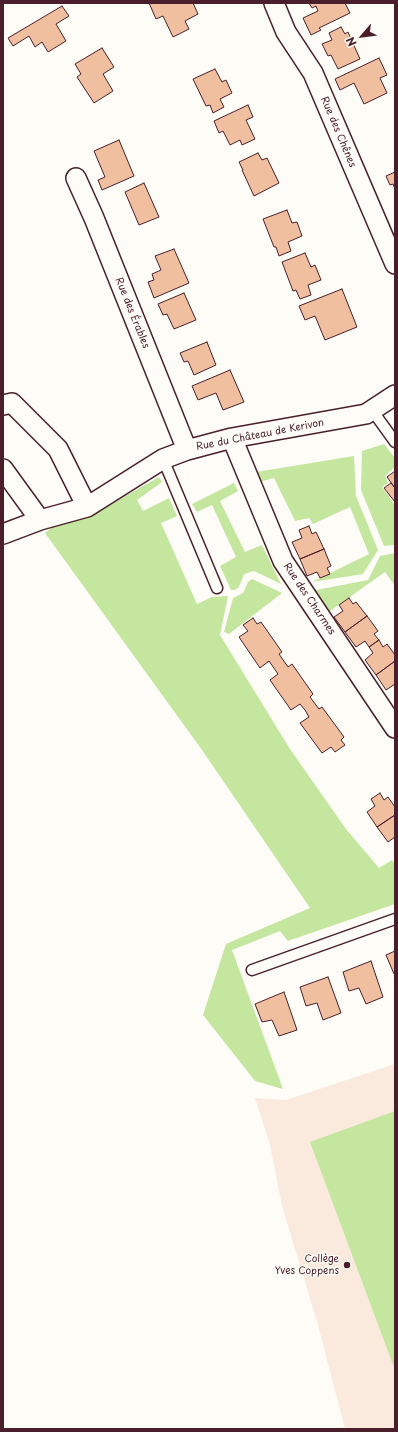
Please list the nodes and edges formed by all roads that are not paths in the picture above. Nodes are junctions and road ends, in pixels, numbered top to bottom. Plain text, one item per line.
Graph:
1 (274, 3) edge
2 (76, 178) dead end
3 (395, 264) edge
4 (395, 395) edge
5 (3, 405) edge
6 (372, 410) junction
7 (232, 438) junction
8 (395, 442) edge
9 (187, 450) junction
10 (163, 459) junction
11 (3, 469) edge
12 (87, 507) junction
13 (40, 520) junction
14 (3, 534) edge
15 (217, 588) dead end
16 (395, 728) edge
17 (395, 919) edge
18 (252, 970) dead end

1 - 3 street, Rue des Chênes
2 - 9 street, Rue des Érables
4 - 6 street, Rue du Château de Kerivon
5 - 12 street
6 - 7 street, Rue du Château de Kerivon
6 - 8 lane
7 - 9 street, Rue du Château de Kerivon
7 - 16 street, Rue des Charmes
9 - 10 street, Rue du Château de Kerivon
10 - 12 street, Rue du Château de Kerivon
10 - 15 lane
11 - 13 street
12 - 13 street, Rue du Château de Kerivon
13 - 14 street, Rue du Château de Kerivon
17 - 18 lane

